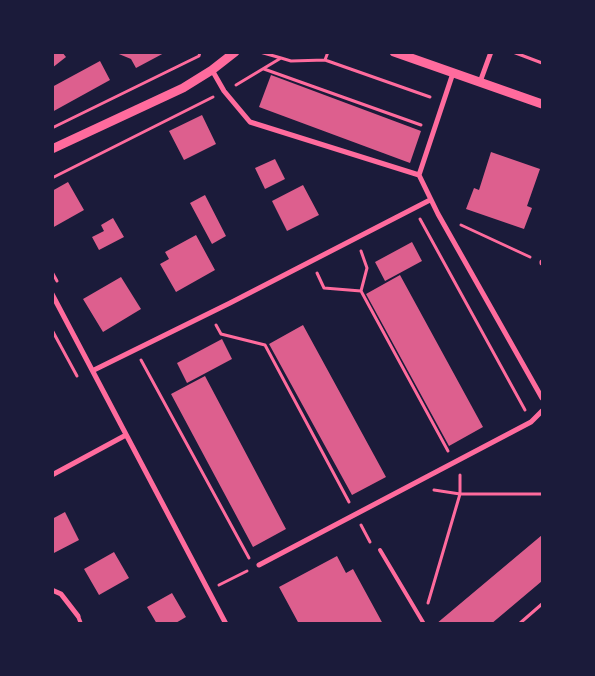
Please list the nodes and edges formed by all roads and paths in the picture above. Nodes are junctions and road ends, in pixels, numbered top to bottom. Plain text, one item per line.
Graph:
1 (200, 52) edge
2 (235, 52) edge
3 (260, 52) edge
4 (328, 52) edge
5 (394, 52) edge
6 (491, 52) edge
7 (513, 52) edge
8 (281, 58) junction
9 (325, 60) junction
10 (542, 63) edge
11 (264, 68) junction
12 (212, 70) junction
13 (452, 73) junction
14 (480, 82) junction
15 (224, 92) junction
16 (443, 102) junction
17 (542, 104) edge
18 (52, 128) edge
19 (434, 129) junction
20 (52, 149) edge
21 (419, 175) junction
22 (52, 178) edge
23 (430, 200) junction
24 (414, 208) junction
25 (438, 214) junction
26 (356, 238) junction
27 (311, 262) junction
28 (542, 263) edge
29 (52, 272) edge
30 (61, 289) dead end
31 (361, 291) junction
32 (52, 294) edge
33 (210, 313) junction
34 (135, 350) junction
35 (94, 370) junction
36 (542, 398) edge
37 (542, 411) edge
38 (531, 422) junction
39 (126, 435) junction
40 (455, 462) junction
41 (52, 475) edge
42 (409, 486) junction
43 (460, 494) junction
44 (542, 494) edge
45 (355, 515) junction
46 (380, 550) joint
47 (267, 561) junction
48 (259, 565) joint
49 (52, 590) edge
50 (209, 593) junction
51 (542, 604) edge
52 (78, 616) joint
53 (423, 622) edge
54 (81, 624) edge
55 (226, 624) edge
56 (519, 624) edge

1 - 18 path
2 - 12 street
3 - 8 path
4 - 9 path
5 - 13 street
6 - 14 street
7 - 10 path
8 - 9 path
8 - 11 path
9 - 16 path
11 - 15 path
11 - 19 path
12 - 15 street
12 - 20 street
13 - 14 street
13 - 16 street
14 - 17 street
15 - 21 street
15 - 22 path
16 - 19 street
19 - 21 street
21 - 23 street
23 - 24 street
23 - 25 street
24 - 26 street
24 - 38 path
25 - 28 path
25 - 36 street
26 - 27 street
26 - 31 path
27 - 31 path
27 - 33 street
29 - 30 path
31 - 40 path
32 - 35 street
33 - 34 street
33 - 45 path
34 - 35 street
34 - 47 path
35 - 39 street
37 - 38 street
38 - 40 street
39 - 41 street
39 - 50 street
40 - 42 street
42 - 43 path
42 - 45 street
43 - 44 path
43 - 53 path
45 - 46 path
45 - 47 street
46 - 53 lane
47 - 48 street
48 - 50 path
49 - 52 street
50 - 55 street
51 - 56 path
52 - 54 lane

